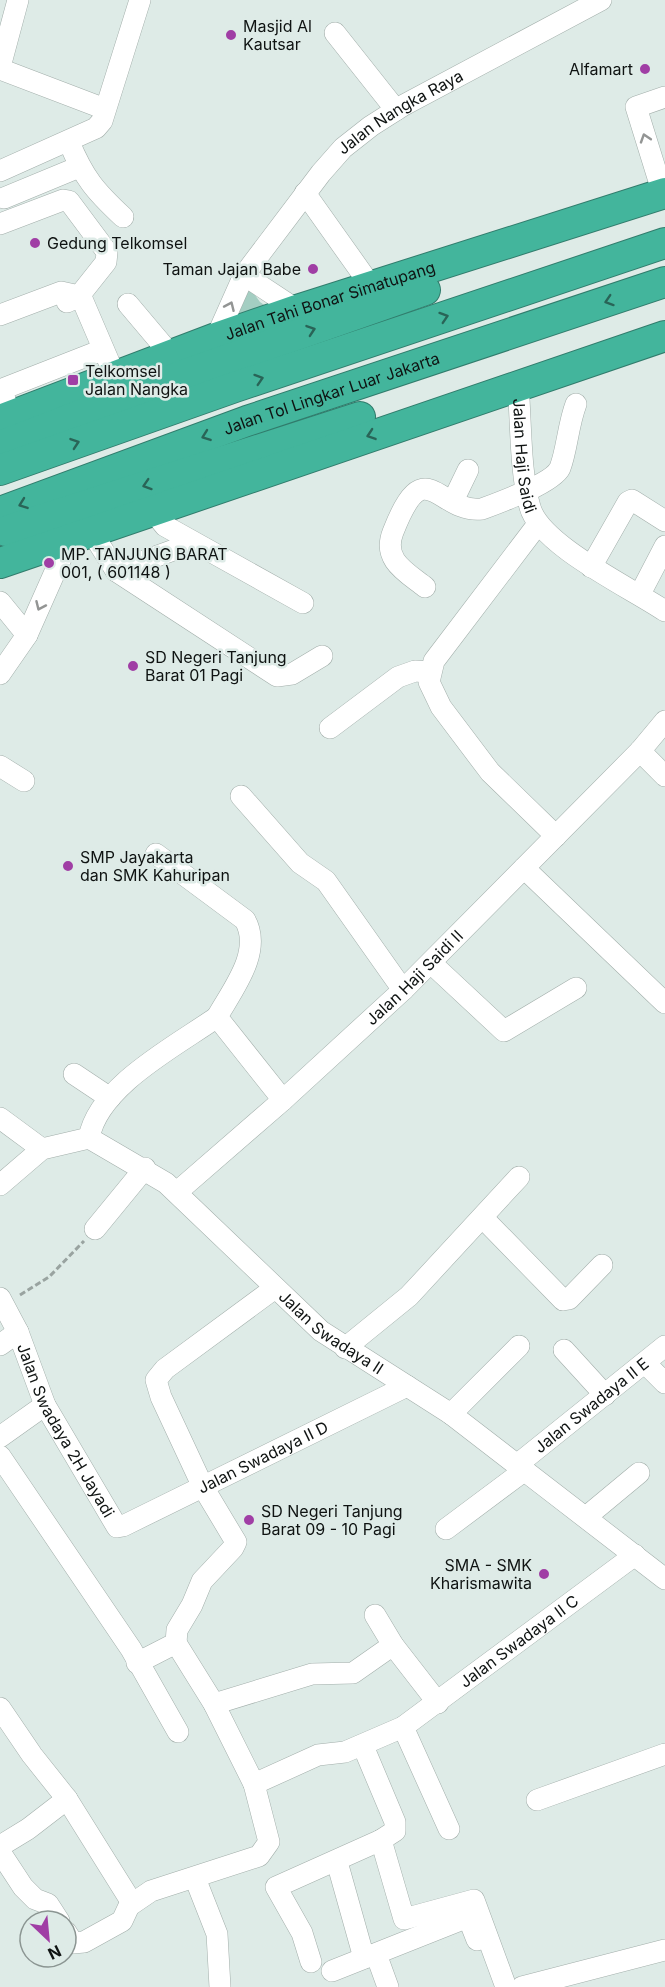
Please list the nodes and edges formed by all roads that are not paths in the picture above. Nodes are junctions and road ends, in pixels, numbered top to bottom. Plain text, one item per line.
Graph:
1 (18, 0) edge
2 (140, 0) edge
3 (590, 1) edge
4 (335, 33) dead end
5 (0, 68) edge
6 (665, 97) edge
7 (105, 109) junction
8 (396, 110) junction
9 (69, 142) junction
10 (79, 167) junction
11 (0, 171) edge
12 (305, 193) junction
13 (659, 195) edge
14 (4, 198) dead end
15 (123, 217) dead end
16 (0, 224) edge
17 (665, 243) edge
18 (244, 275) junction
19 (665, 282) edge
20 (371, 286) junction
21 (80, 296) junction
22 (128, 304) dead end
23 (297, 310) junction
24 (0, 315) edge
25 (0, 330) edge
26 (665, 334) edge
27 (216, 338) junction
28 (171, 355) junction
29 (109, 363) junction
30 (518, 384) junction
31 (576, 404) dead end
32 (5, 418) edge
33 (0, 446) edge
34 (0, 470) edge
35 (468, 470) dead end
36 (527, 490) junction
37 (453, 501) junction
38 (152, 510) junction
39 (0, 512) edge
40 (665, 520) edge
41 (538, 525) junction
42 (0, 532) edge
43 (80, 534) junction
44 (193, 543) junction
45 (665, 546) edge
46 (0, 563) edge
47 (591, 567) junction
48 (116, 571) junction
49 (425, 587) dead end
50 (640, 594) junction
51 (0, 602) edge
52 (303, 603) dead end
53 (665, 611) edge
54 (27, 636) junction
55 (322, 656) dead end
56 (429, 672) junction
57 (0, 674) edge
58 (665, 721) edge
59 (330, 728) dead end
60 (640, 751) junction
61 (0, 766) edge
62 (665, 776) edge
63 (24, 782) dead end
64 (241, 796) dead end
65 (556, 836) junction
66 (156, 854) dead end
67 (524, 868) junction
68 (431, 963) junction
69 (576, 988) dead end
70 (403, 990) junction
71 (665, 1003) edge
72 (217, 1017) junction
73 (74, 1074) dead end
74 (110, 1098) junction
75 (283, 1100) junction
76 (0, 1119) edge
77 (89, 1138) junction
78 (42, 1149) junction
79 (145, 1168) junction
80 (519, 1177) dead end
81 (0, 1185) edge
82 (177, 1192) junction
83 (483, 1218) junction
84 (95, 1230) road end
85 (602, 1265) dead end
86 (275, 1288) junction
87 (3, 1301) edge
88 (18, 1332) junction
89 (0, 1345) edge
90 (519, 1346) dead end
91 (665, 1346) edge
92 (345, 1348) junction
93 (564, 1350) dead end
94 (645, 1363) junction
95 (665, 1383) edge
96 (407, 1386) junction
97 (605, 1395) junction
98 (45, 1405) junction
99 (451, 1414) junction
100 (0, 1437) edge
101 (0, 1456) edge
102 (521, 1467) junction
103 (639, 1473) dead end
104 (204, 1487) junction
105 (586, 1517) junction
106 (120, 1527) joint
107 (446, 1529) dead end
108 (635, 1556) junction
109 (665, 1579) edge
110 (375, 1615) dead end
111 (176, 1643) junction
112 (393, 1644) junction
113 (137, 1663) junction
114 (438, 1703) junction
115 (214, 1704) junction
116 (0, 1708) edge
117 (403, 1727) junction
118 (178, 1732) dead end
119 (363, 1746) junction
120 (665, 1754) edge
121 (254, 1784) junction
122 (67, 1799) junction
123 (537, 1800) dead end
124 (449, 1829) dead end
125 (381, 1840) junction
126 (2, 1858) edge
127 (339, 1869) dead end
128 (195, 1878) junction
129 (132, 1903) junction
130 (51, 1909) edge
131 (78, 1943) edge
132 (665, 1950) edge
133 (370, 1956) junction
134 (311, 1962) dead end
135 (332, 1971) dead end
136 (500, 1986) edge
137 (220, 1987) edge
138 (388, 1987) edge
139 (522, 1987) edge

1 - 5 street
2 - 7 street
3 - 8 street, Jalan Nangka Raya
4 - 8 street
5 - 7 street
13 -> 6 street
7 - 9 street
8 - 12 street, Jalan Nangka Raya
9 - 10 street
9 - 11 street
10 - 14 street
10 - 15 street
12 - 18 street, Jalan Nangka Raya
12 - 20 street
13 - 20 highway, Jalan Tahi Bonar Simatupang
33 -> 13 highway
16 - 21 street
34 -> 17 highway
18 - 23 street
27 -> 18 street, Jalan Nangka Raya
19 -> 39 highway, Jalan Tol Lingkar Luar Jakarta
20 - 23 highway, Jalan Tahi Bonar Simatupang
21 - 24 street
21 - 25 street
21 - 29 street
22 - 28 street
23 - 27 highway, Jalan Tahi Bonar Simatupang
26 - 30 highway
26 -> 42 highway
27 - 28 highway, Jalan Tahi Bonar Simatupang
28 - 29 highway, Jalan Tahi Bonar Simatupang
29 - 32 highway, Jalan Tahi Bonar Simatupang
30 - 36 street, Jalan Haji Saidi
30 -> 38 highway
31 - 36 street
35 - 37 street
36 - 37 street
36 - 41 street, Jalan Haji Saidi
37 - 49 street
38 - 43 highway
38 - 44 street
40 - 47 street
41 - 47 street
41 - 56 street
43 - 46 highway
43 - 48 street
43 -> 54 street
44 - 48 street
44 - 52 street
45 - 50 street
47 - 50 street
48 - 55 street
50 - 53 street
51 - 54 street
54 - 57 street
56 - 59 street
56 - 65 street
58 - 60 street, Jalan Haji Saidi II
60 - 62 street
60 - 65 street, Jalan Haji Saidi II
61 - 63 street
64 - 70 street
65 - 67 street, Jalan Haji Saidi II
66 - 72 street
67 - 68 street, Jalan Haji Saidi II
67 - 71 street
68 - 69 street
68 - 70 street, Jalan Haji Saidi II
70 - 75 street, Jalan Haji Saidi II
72 - 74 street
72 - 75 street
73 - 74 street
74 - 77 street
75 - 82 street, Jalan Haji Saidi II
76 - 78 street
77 - 78 street
77 - 79 street, Jalan Swadaya II
78 - 81 street
79 - 82 street, Jalan Swadaya II
79 - 84 street
80 - 83 street
82 - 86 street, Jalan Swadaya II
83 - 85 street
83 - 92 street
86 - 92 street, Jalan Swadaya II
86 - 104 street
87 - 88 street, Jalan Swadaya 2H Jayadi
88 - 89 street
88 - 98 street, Jalan Swadaya 2H Jayadi
90 - 99 street
91 - 94 street, Jalan Swadaya II E
92 - 96 street, Jalan Swadaya II
93 - 97 street
94 - 95 street
94 - 97 street, Jalan Swadaya II E
96 - 99 street, Jalan Swadaya II
96 - 104 street, Jalan Swadaya II D
97 - 102 street, Jalan Swadaya II E
98 - 100 street
98 - 106 street, Jalan Swadaya 2H Jayadi
99 - 102 street, Jalan Swadaya II
101 - 113 street
102 - 105 street, Jalan Swadaya II
102 - 107 street, Jalan Swadaya II E
103 - 105 street
104 - 106 street, Jalan Swadaya II D
104 - 111 street
105 - 108 street, Jalan Swadaya II
108 - 109 street, Jalan Swadaya II
108 - 114 street, Jalan Swadaya II C
110 - 112 street
111 - 113 street
111 - 115 street
112 - 114 street
112 - 115 street
113 - 118 street
114 - 117 street, Jalan Swadaya II C
115 - 121 street
116 - 122 street
117 - 119 street, Jalan Swadaya II C
117 - 124 street
119 - 121 street, Jalan Swadaya II C
119 - 125 street
120 - 123 street
121 - 128 street
122 - 126 street
122 - 129 street
125 - 134 street
125 - 136 street
126 - 130 street
127 - 133 street
128 - 129 street
128 - 137 street
129 - 131 street
132 - 139 street
133 - 135 street
133 - 136 street
133 - 138 street

